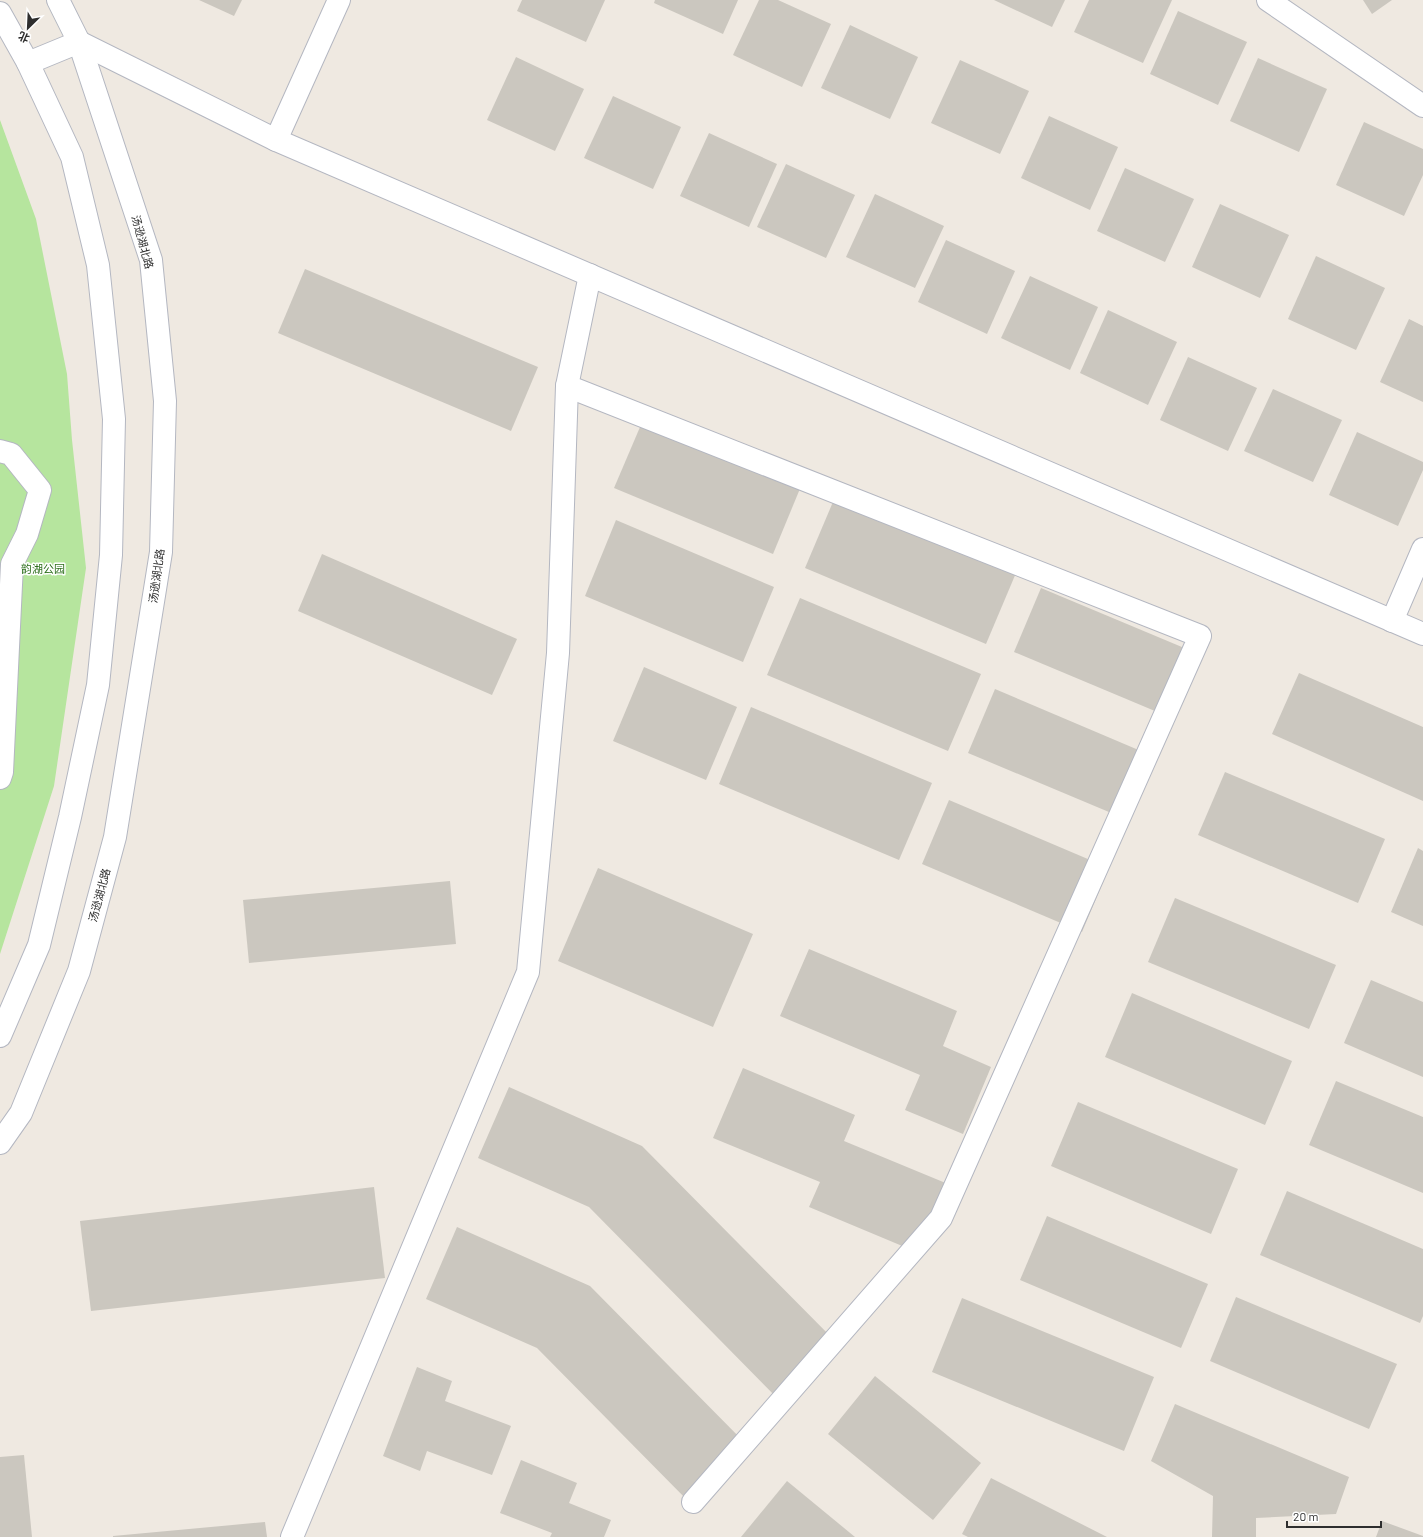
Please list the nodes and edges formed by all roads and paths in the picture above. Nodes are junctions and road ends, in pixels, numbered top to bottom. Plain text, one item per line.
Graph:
1 (58, 0) edge
2 (339, 0) edge
3 (1268, 0) edge
4 (0, 13) edge
5 (79, 42) junction
6 (28, 63) junction
7 (1423, 106) edge
8 (276, 140) junction
9 (590, 275) junction
10 (567, 386) junction
11 (0, 451) edge
12 (1423, 549) edge
13 (1392, 621) junction
14 (1423, 634) edge
15 (0, 778) edge
16 (0, 1036) edge
17 (0, 1144) edge
18 (693, 1502) dead end
19 (292, 1537) edge

1 - 5 street, 汤逊湖北路
2 - 8 street
3 - 7 street
4 - 6 street
5 - 6 street
5 - 8 street
5 - 17 street, 汤逊湖北路
6 - 16 street
8 - 9 street
9 - 10 street
9 - 13 street
10 - 18 street
10 - 19 street
11 - 15 street
12 - 13 street
13 - 14 street

